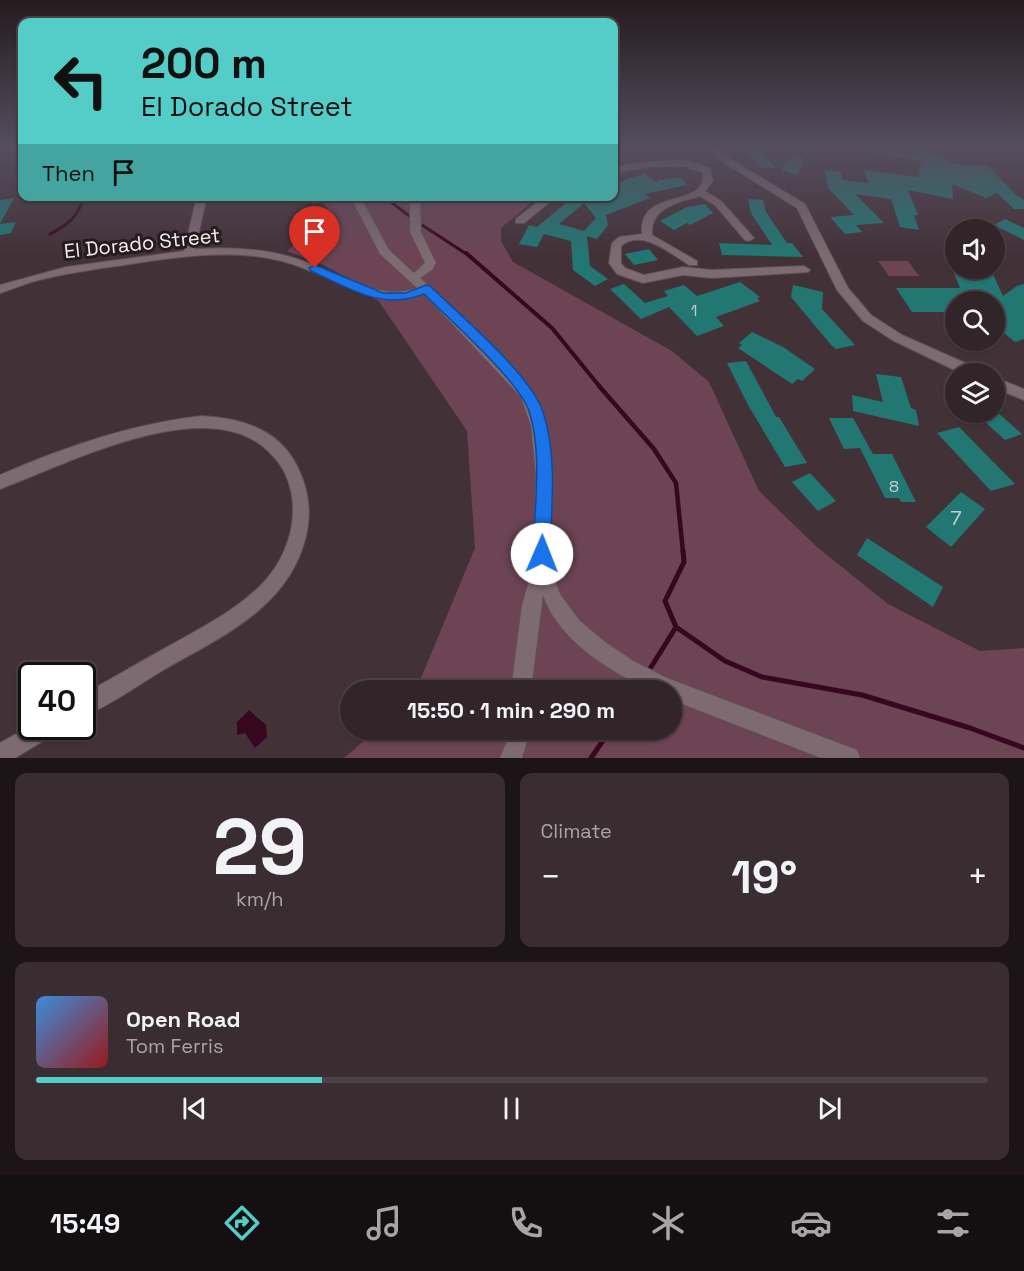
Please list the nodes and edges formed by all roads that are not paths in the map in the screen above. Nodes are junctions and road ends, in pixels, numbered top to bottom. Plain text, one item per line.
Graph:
1 (706, 184) edge
2 (766, 184) edge
3 (701, 193) junction
4 (201, 201) edge
5 (358, 201) edge
6 (415, 201) edge
7 (546, 201) edge
8 (520, 221) dead end
9 (647, 236) junction
10 (749, 238) dead end
11 (189, 253) junction
12 (693, 263) junction
13 (804, 270) dead end
14 (683, 271) junction
15 (712, 274) junction
16 (413, 278) junction
17 (0, 289) edge
18 (426, 289) junction
19 (952, 363) edge
20 (1005, 387) edge
21 (1024, 395) edge
22 (0, 482) edge
23 (541, 567) junction
24 (522, 680) edge
25 (96, 698) edge
26 (25, 740) edge
27 (517, 740) edge
28 (0, 755) edge
29 (842, 757) edge
30 (511, 758) edge

1 - 3 street
2 - 19 street
3 - 9 street
3 - 10 street
4 - 11 street
5 - 16 street
6 - 16 street
7 - 8 street
9 - 12 street
9 - 14 street
11 - 17 street, El Dorado Street
11 - 18 street, El Dorado Street
12 - 14 street
12 - 15 street
13 - 15 street
14 - 15 street
16 - 18 street
18 - 23 street
20 - 21 street
22 - 25 street
23 - 24 street
23 - 29 street
26 - 28 street
27 - 30 street

